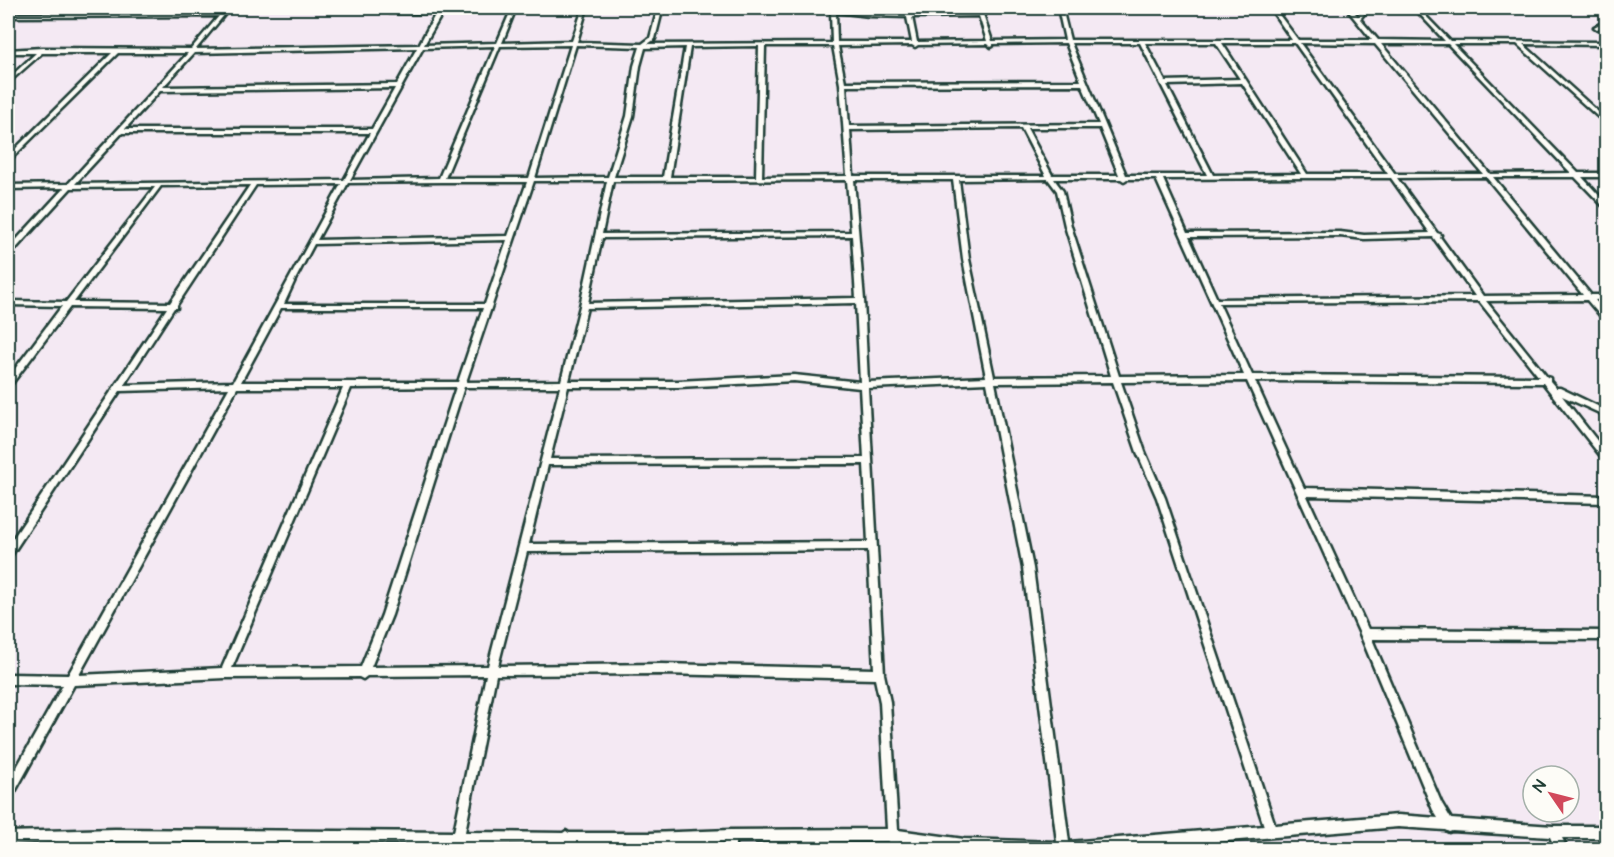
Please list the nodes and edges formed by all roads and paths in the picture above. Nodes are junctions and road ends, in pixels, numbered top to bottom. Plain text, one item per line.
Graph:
1 (15, 8) edge
2 (228, 8) edge
3 (514, 8) edge
4 (585, 8) edge
5 (660, 8) edge
6 (880, 8) edge
7 (908, 8) edge
8 (1060, 8) edge
9 (1272, 8) edge
10 (1348, 8) edge
11 (1367, 8) edge
12 (1416, 8) edge
13 (833, 9) edge
14 (441, 10) edge
15 (980, 11) edge
16 (390, 12) dead end
17 (855, 13) junction
18 (8, 14) edge
19 (222, 14) junction
20 (910, 15) junction
21 (1358, 19) junction
22 (1606, 23) edge
23 (1597, 27) dead end
24 (1142, 41) junction
25 (572, 43) junction
26 (1068, 43) junction
27 (1218, 43) junction
28 (1298, 43) junction
29 (1376, 43) junction
30 (1520, 43) junction
31 (1597, 43) junction
32 (1606, 43) edge
33 (1450, 44) junction
34 (688, 45) junction
35 (762, 45) junction
36 (835, 45) junction
37 (915, 45) junction
38 (991, 45) junction
39 (498, 46) junction
40 (643, 46) junction
41 (423, 47) junction
42 (42, 50) junction
43 (8, 51) edge
44 (117, 51) junction
45 (193, 51) junction
46 (1606, 51) edge
47 (8, 81) edge
48 (1244, 81) junction
49 (1084, 83) junction
50 (1164, 83) junction
51 (843, 84) junction
52 (399, 86) junction
53 (159, 89) junction
54 (1606, 122) edge
55 (1100, 126) junction
56 (1023, 127) junction
57 (846, 128) junction
58 (374, 130) junction
59 (120, 131) junction
60 (8, 159) edge
61 (1576, 175) junction
62 (1606, 175) edge
63 (1392, 176) junction
64 (1488, 176) junction
65 (1211, 177) junction
66 (1306, 177) junction
67 (850, 178) junction
68 (1050, 178) junction
69 (1159, 178) junction
70 (759, 179) junction
71 (956, 179) junction
72 (1124, 179) junction
73 (441, 180) junction
74 (531, 180) junction
75 (666, 180) junction
76 (610, 181) junction
77 (254, 183) junction
78 (346, 184) junction
79 (159, 185) junction
80 (69, 186) junction
81 (8, 187) edge
82 (1606, 206) edge
83 (854, 234) junction
84 (1184, 235) junction
85 (1438, 235) junction
86 (598, 236) junction
87 (510, 238) junction
88 (313, 242) junction
89 (8, 252) edge
90 (1589, 297) junction
91 (1606, 297) edge
92 (860, 300) junction
93 (1482, 300) junction
94 (1214, 301) junction
95 (70, 302) junction
96 (8, 303) edge
97 (174, 306) junction
98 (279, 306) junction
99 (487, 306) junction
100 (584, 306) junction
101 (1606, 317) edge
102 (1248, 378) junction
103 (991, 380) junction
104 (1547, 380) junction
105 (1117, 381) junction
106 (8, 383) edge
107 (460, 384) junction
108 (564, 384) junction
109 (235, 385) junction
110 (348, 385) junction
111 (863, 385) junction
112 (119, 388) junction
113 (1554, 389) junction
114 (1606, 413) edge
115 (1606, 458) edge
116 (867, 461) junction
117 (544, 462) junction
118 (1302, 492) junction
119 (1606, 499) edge
120 (872, 546) junction
121 (522, 548) junction
122 (8, 552) edge
123 (1365, 634) junction
124 (1606, 635) edge
125 (492, 671) junction
126 (225, 673) junction
127 (363, 674) junction
128 (879, 674) junction
129 (8, 679) edge
130 (71, 680) junction
131 (8, 793) edge
132 (1449, 826) junction
133 (1271, 830) junction
134 (1553, 832) junction
135 (1606, 832) edge
136 (893, 835) junction
137 (730, 836) junction
138 (66, 837) junction
139 (8, 838) edge
140 (458, 838) junction
141 (565, 843) edge
142 (1064, 848) edge
143 (60, 849) edge
144 (729, 849) edge
145 (894, 849) edge
146 (1562, 849) edge

1 - 18 street
2 - 19 street
3 - 39 street
4 - 25 street
5 - 13 street
5 - 40 street
6 - 17 street
7 - 20 street
8 - 26 street
9 - 28 street
10 - 21 street
11 - 21 street
12 - 33 street
13 - 17 street
13 - 36 street
14 - 16 street
14 - 41 street
15 - 20 street
15 - 38 street
17 - 20 street
18 - 19 street
19 - 45 street
20 - 37 street
21 - 29 street
22 - 23 street
24 - 26 street
24 - 27 street
24 - 50 street
25 - 39 street
25 - 40 street
25 - 74 street
26 - 38 street
26 - 49 street
27 - 28 street
27 - 48 street
28 - 29 street
28 - 63 street
29 - 33 street
29 - 64 street
30 - 31 street
30 - 33 street
30 - 54 street
31 - 32 street
31 - 46 street
33 - 61 street
34 - 35 street
34 - 40 street
34 - 75 street
35 - 36 street
35 - 70 street
36 - 37 street
36 - 51 street
37 - 38 street
39 - 41 street
39 - 73 street
40 - 76 street
41 - 45 street
41 - 52 street
42 - 43 street
42 - 44 street
42 - 47 street
44 - 45 street
44 - 60 street
45 - 53 street
48 - 50 street
48 - 66 street
49 - 51 street
49 - 55 street
50 - 65 street
51 - 57 street
52 - 53 street
52 - 58 street
53 - 59 street
55 - 56 street
55 - 72 street
56 - 57 street
56 - 68 street
57 - 67 street
58 - 59 street
58 - 78 street
59 - 80 street
61 - 62 street
61 - 64 street
61 - 82 street
63 - 64 street
63 - 66 street
63 - 85 street
64 - 90 street
65 - 66 street
65 - 69 street
67 - 70 street
67 - 71 street
67 - 83 street
68 - 71 street
68 - 72 street
68 - 105 street
69 - 72 street
69 - 84 street
70 - 75 street
71 - 103 street
73 - 74 street
73 - 78 street
74 - 76 street
74 - 87 street
75 - 76 street
76 - 86 street
77 - 78 street
77 - 79 street
77 - 97 street
78 - 88 street
79 - 80 street
79 - 95 street
80 - 81 street
80 - 89 street
83 - 86 street
83 - 92 street
84 - 85 street
84 - 94 street
85 - 93 street
86 - 100 street
87 - 88 street
87 - 99 street
88 - 98 street
90 - 91 street
90 - 93 street
90 - 101 street
92 - 100 street
92 - 111 street
93 - 94 street
93 - 104 street
94 - 102 street
95 - 96 street
95 - 97 street
95 - 106 street
97 - 112 street
98 - 99 street
98 - 109 street
99 - 107 street
100 - 108 street
102 - 104 street
102 - 105 street
102 - 118 street
103 - 105 street
103 - 111 street
103 - 142 street
104 - 113 street
105 - 133 street
107 - 108 street
107 - 110 street
107 - 127 street
108 - 111 street
108 - 117 street
109 - 110 street
109 - 112 street
109 - 130 street
110 - 126 street
111 - 116 street
112 - 122 street
113 - 114 street
113 - 115 street
116 - 117 street
116 - 120 street
117 - 121 street
118 - 119 street
118 - 123 street
120 - 121 street
120 - 128 street
121 - 125 street
123 - 124 street
123 - 132 street
125 - 127 street
125 - 128 street
125 - 140 street
126 - 127 street
126 - 130 street
128 - 136 street
129 - 130 street
130 - 131 street
132 - 133 street
132 - 134 street
133 - 142 street
134 - 135 street
134 - 146 street
136 - 137 street
136 - 142 street
136 - 145 street
137 - 141 street
137 - 144 street
138 - 139 street
138 - 140 street
138 - 143 street
140 - 141 street

